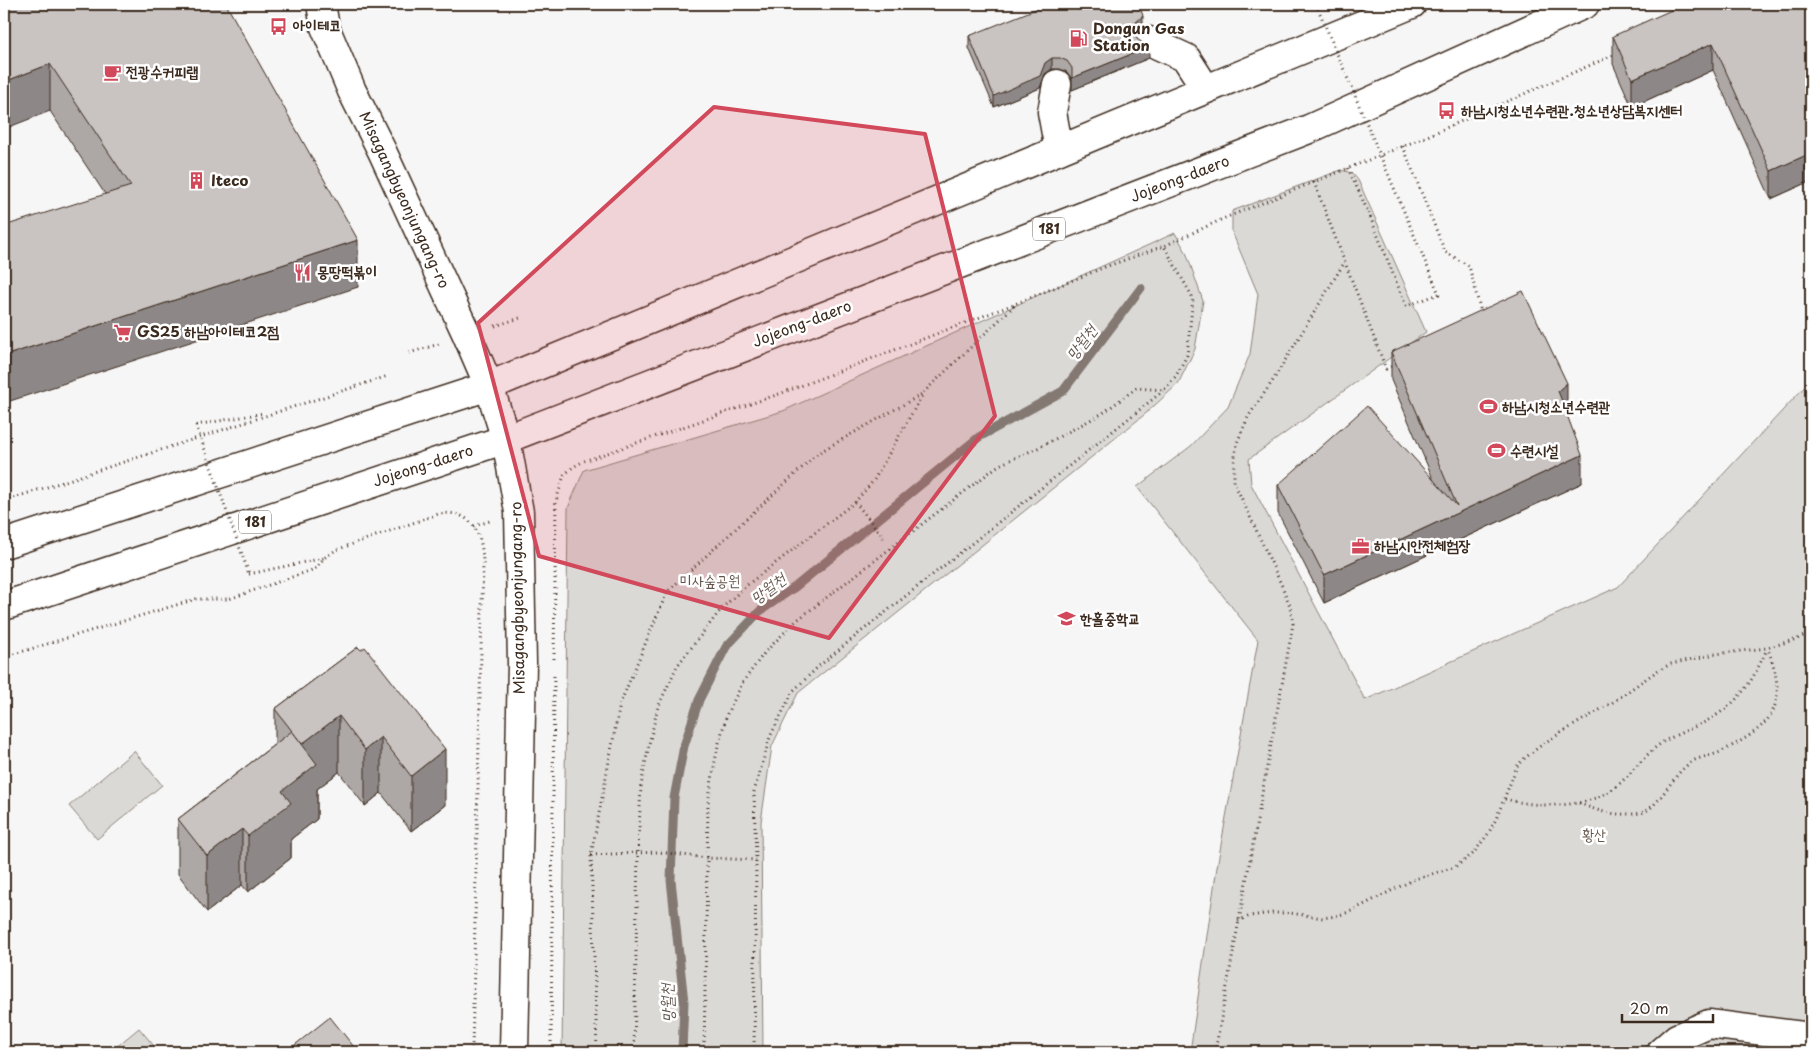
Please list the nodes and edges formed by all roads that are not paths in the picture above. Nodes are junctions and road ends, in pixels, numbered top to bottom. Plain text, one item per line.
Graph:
1 (321, 4) edge
2 (1412, 4) edge
3 (1585, 4) edge
4 (1149, 41) dead end
5 (1057, 84) dead end
6 (1206, 89) junction
7 (1059, 150) junction
8 (489, 386) junction
9 (506, 439) junction
10 (4, 544) edge
11 (4, 606) edge
12 (1811, 1037) edge
13 (514, 1052) edge
14 (1661, 1052) edge

1 - 8 main road, Misagangbyeonjungang-ro
2 - 6 main road
3 - 9 main road, Jojeong-daero / 181
4 - 6 main road
5 - 7 main road
6 - 7 main road
7 - 8 main road
8 - 9 main road, Misagangbyeonjungang-ro
8 - 10 main road
9 - 11 main road, Jojeong-daero / 181
9 - 13 main road, Misagangbyeonjungang-ro
12 - 14 main road

